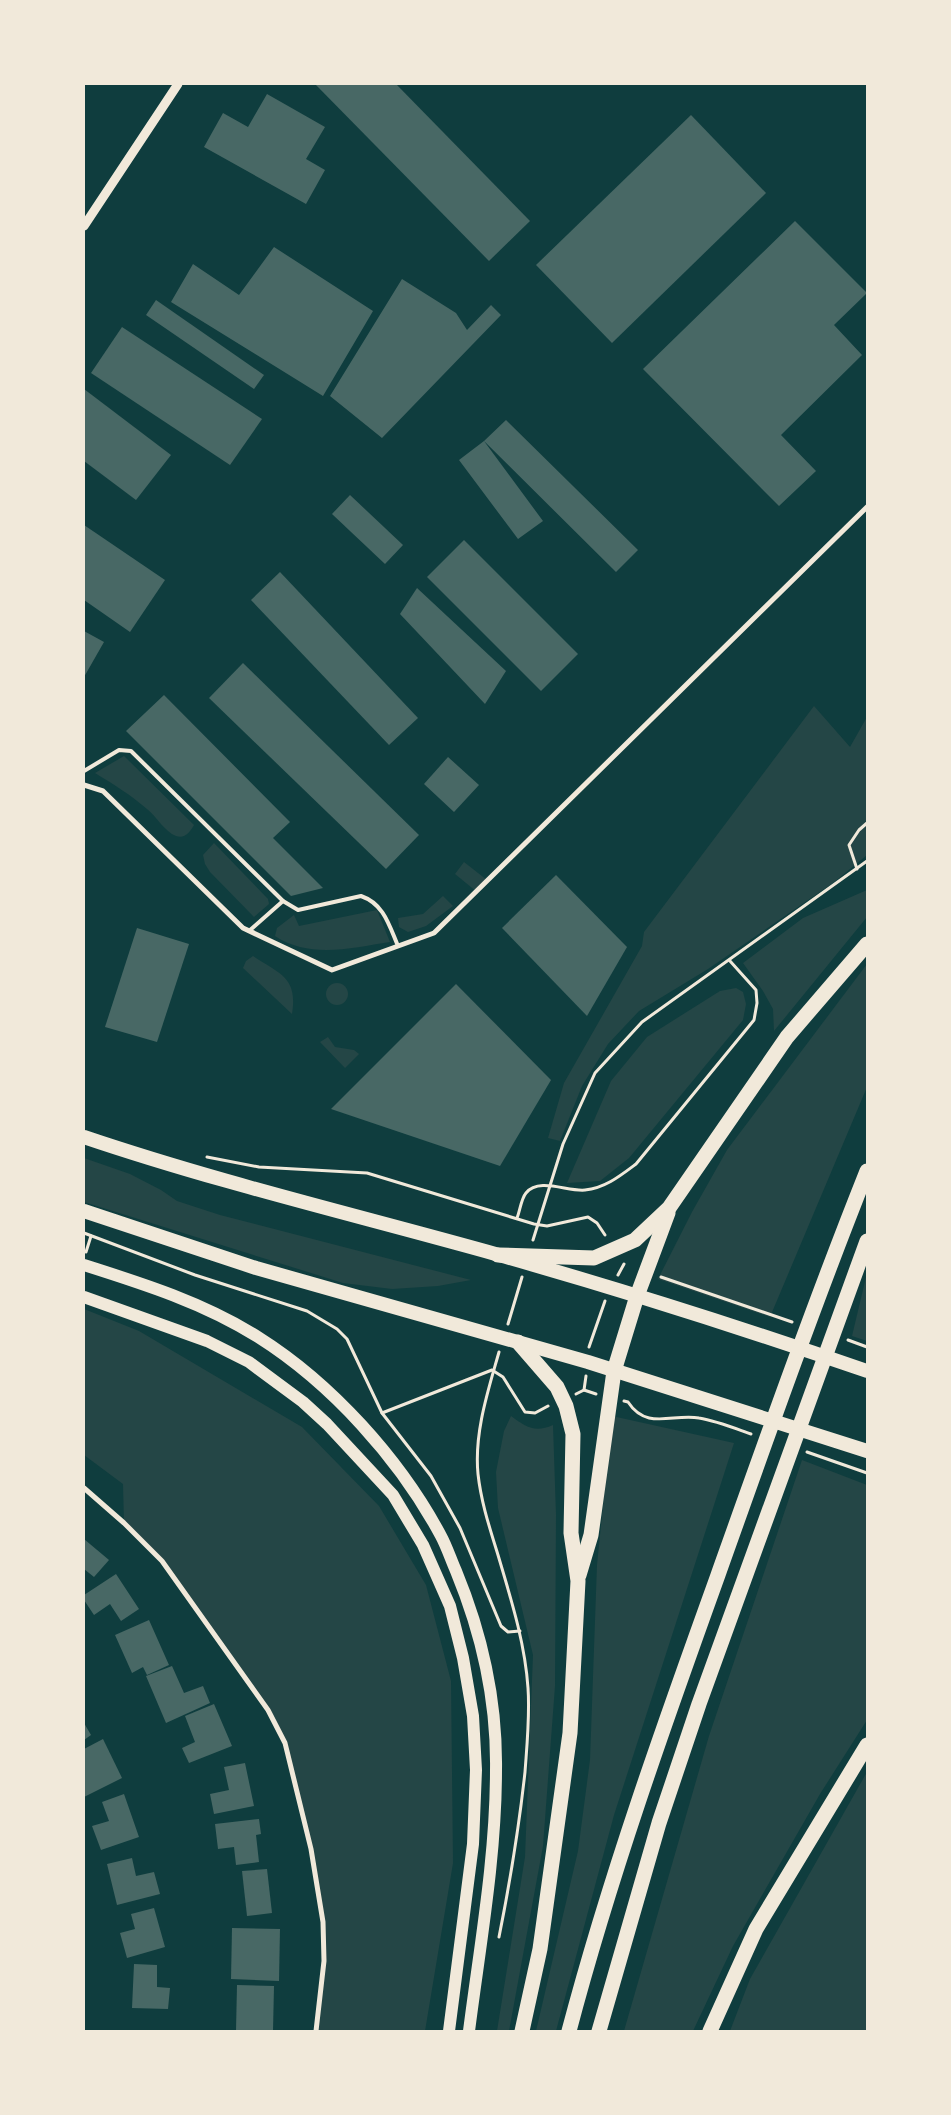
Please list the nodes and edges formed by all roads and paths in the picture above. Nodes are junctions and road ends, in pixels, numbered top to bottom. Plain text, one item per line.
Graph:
1 (178, 84) edge
2 (84, 226) edge
3 (867, 507) edge
4 (84, 771) edge
5 (84, 785) edge
6 (867, 823) edge
7 (867, 861) edge
8 (857, 869) junction
9 (282, 901) junction
10 (249, 931) junction
11 (867, 944) edge
12 (398, 946) junction
13 (730, 961) junction
14 (84, 1137) edge
15 (198, 1154) dead end
16 (867, 1171) edge
17 (669, 1208) junction
18 (84, 1211) edge
19 (517, 1219) junction
20 (84, 1233) edge
21 (92, 1236) junction
22 (867, 1241) edge
23 (531, 1247) dead end
24 (616, 1250) junction
25 (498, 1255) junction
26 (84, 1259) edge
27 (624, 1264) junction
28 (645, 1272) junction
29 (523, 1276) dead end
30 (611, 1288) junction
31 (637, 1296) junction
32 (84, 1297) edge
33 (793, 1322) dead end
34 (506, 1330) dead end
35 (840, 1337) dead end
36 (518, 1342) junction
37 (501, 1347) dead end
38 (867, 1347) edge
39 (588, 1362) junction
40 (614, 1371) junction
41 (867, 1371) edge
42 (584, 1390) dead end
43 (382, 1413) dead end
44 (867, 1451) edge
45 (84, 1488) edge
46 (578, 1581) junction
47 (867, 1745) edge
48 (498, 1945) dead end
49 (316, 2031) edge
50 (449, 2031) edge
51 (469, 2031) edge
52 (522, 2031) edge
53 (569, 2031) edge
54 (599, 2031) edge
55 (710, 2031) edge

1 - 2 street
3 - 12 street
4 - 9 lane
5 - 10 street
6 - 8 path
7 - 8 path
8 - 13 path
9 - 10 lane
9 - 12 lane
10 - 12 street
11 - 17 highway
13 - 19 path
13 - 23 path
14 - 25 highway
15 - 19 path
16 - 53 highway
17 - 24 highway
17 - 28 highway
18 - 36 highway
19 - 24 path
20 - 21 path
21 - 26 path
21 - 43 path
22 - 54 highway
24 - 25 highway
24 - 27 path
25 - 30 highway
26 - 51 main road
27 - 28 path
27 - 30 path
28 - 31 highway
28 - 33 path
29 - 34 path
30 - 31 highway
30 - 39 path
31 - 40 highway
31 - 41 highway
32 - 50 main road
35 - 38 path
36 - 39 highway
36 - 46 highway
37 - 48 path
39 - 40 highway
39 - 42 path
40 - 44 highway
40 - 46 highway
45 - 49 street
46 - 52 highway
47 - 55 highway

